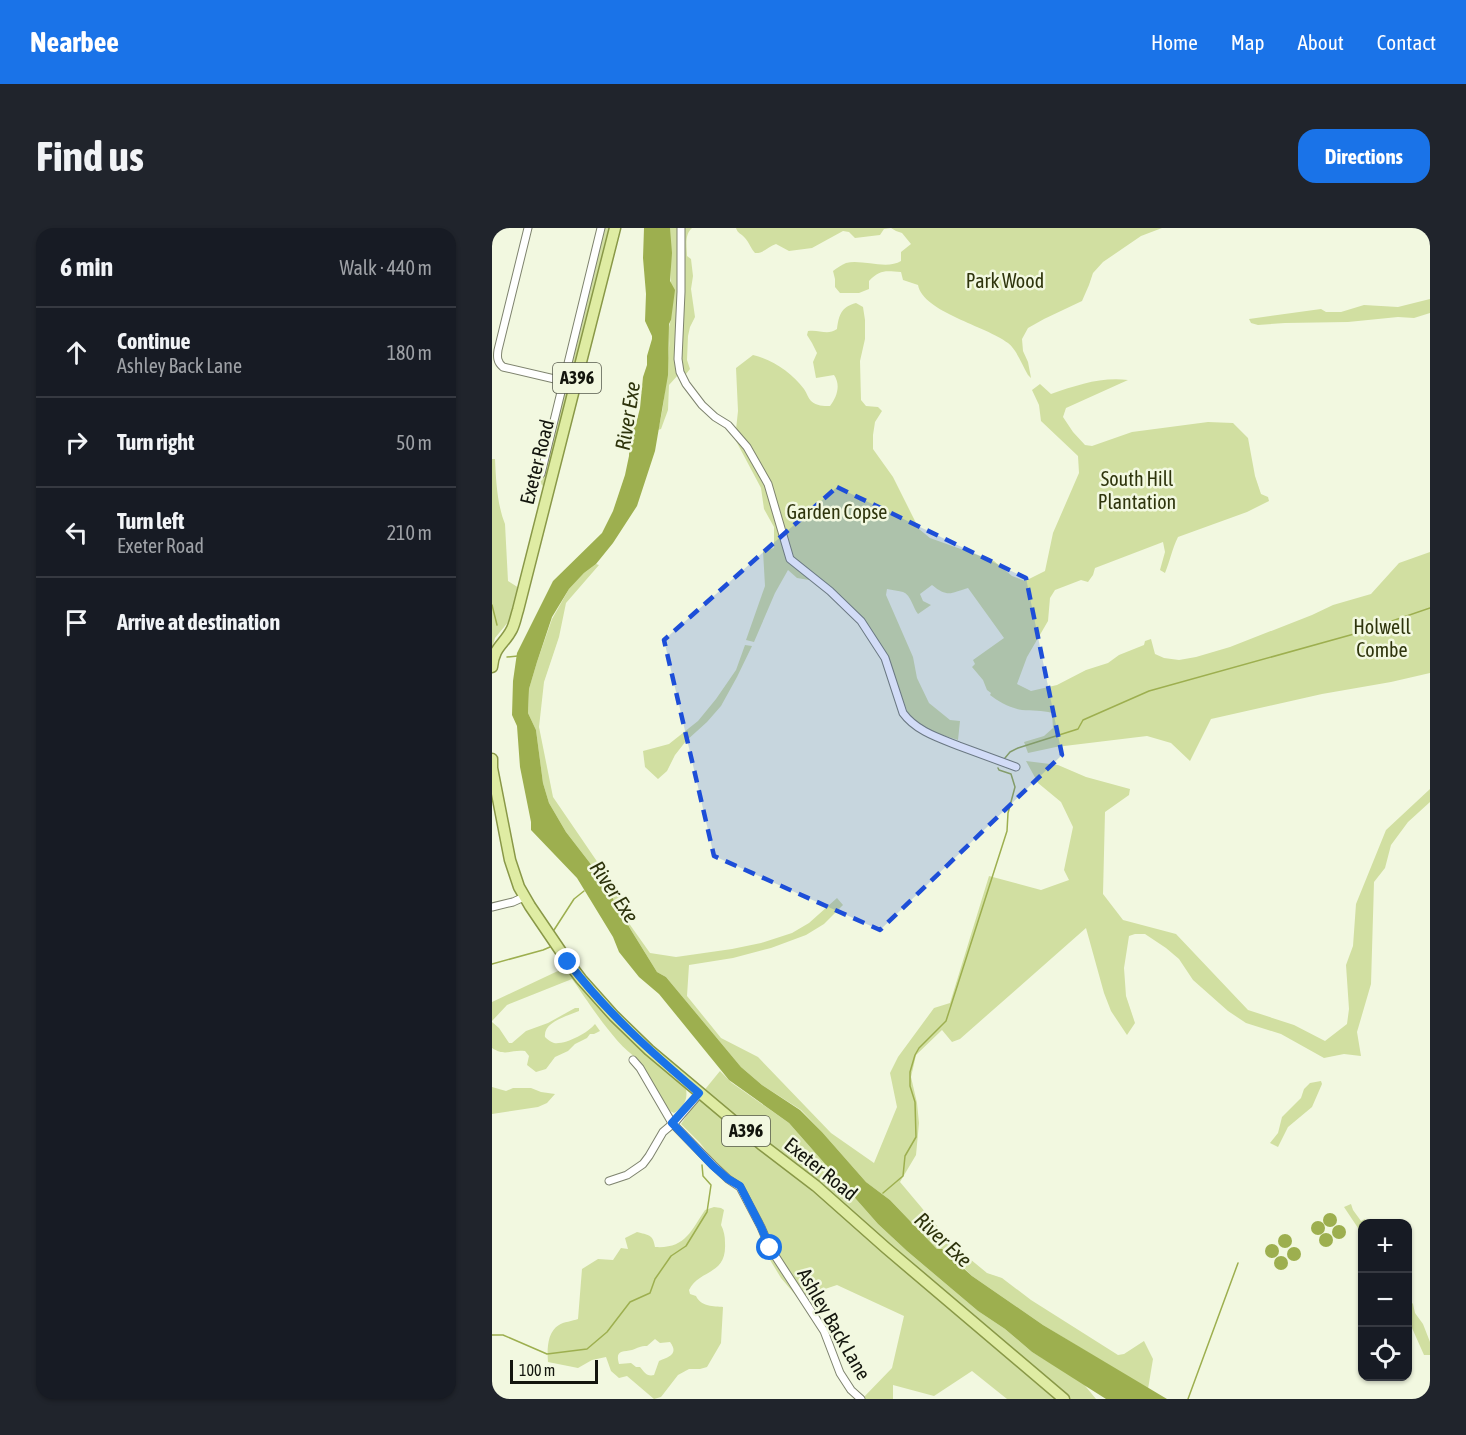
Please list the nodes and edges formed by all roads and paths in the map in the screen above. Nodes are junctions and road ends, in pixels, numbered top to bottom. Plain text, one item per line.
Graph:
1 (528, 228) edge
2 (601, 228) edge
3 (615, 228) edge
4 (681, 228) edge
5 (570, 382) junction
6 (541, 474) dead end
7 (492, 668) edge
8 (492, 759) edge
9 (1016, 767) dead end
10 (524, 897) junction
11 (492, 907) edge
12 (633, 1060) dead end
13 (699, 1093) junction
14 (672, 1123) junction
15 (609, 1181) dead end
16 (861, 1399) edge
17 (1064, 1399) edge

1 - 5 street
2 - 5 street
3 - 5 main road, Exeter Road / A396
4 - 9 street
5 - 6 street
5 - 7 main road, Exeter Road / A396
8 - 10 main road, Exeter Road / A396
10 - 11 street
10 - 13 main road, Exeter Road / A396
12 - 14 street
13 - 14 street
13 - 17 main road, Exeter Road / A396
14 - 15 street
14 - 16 street, Ashley Back Lane

